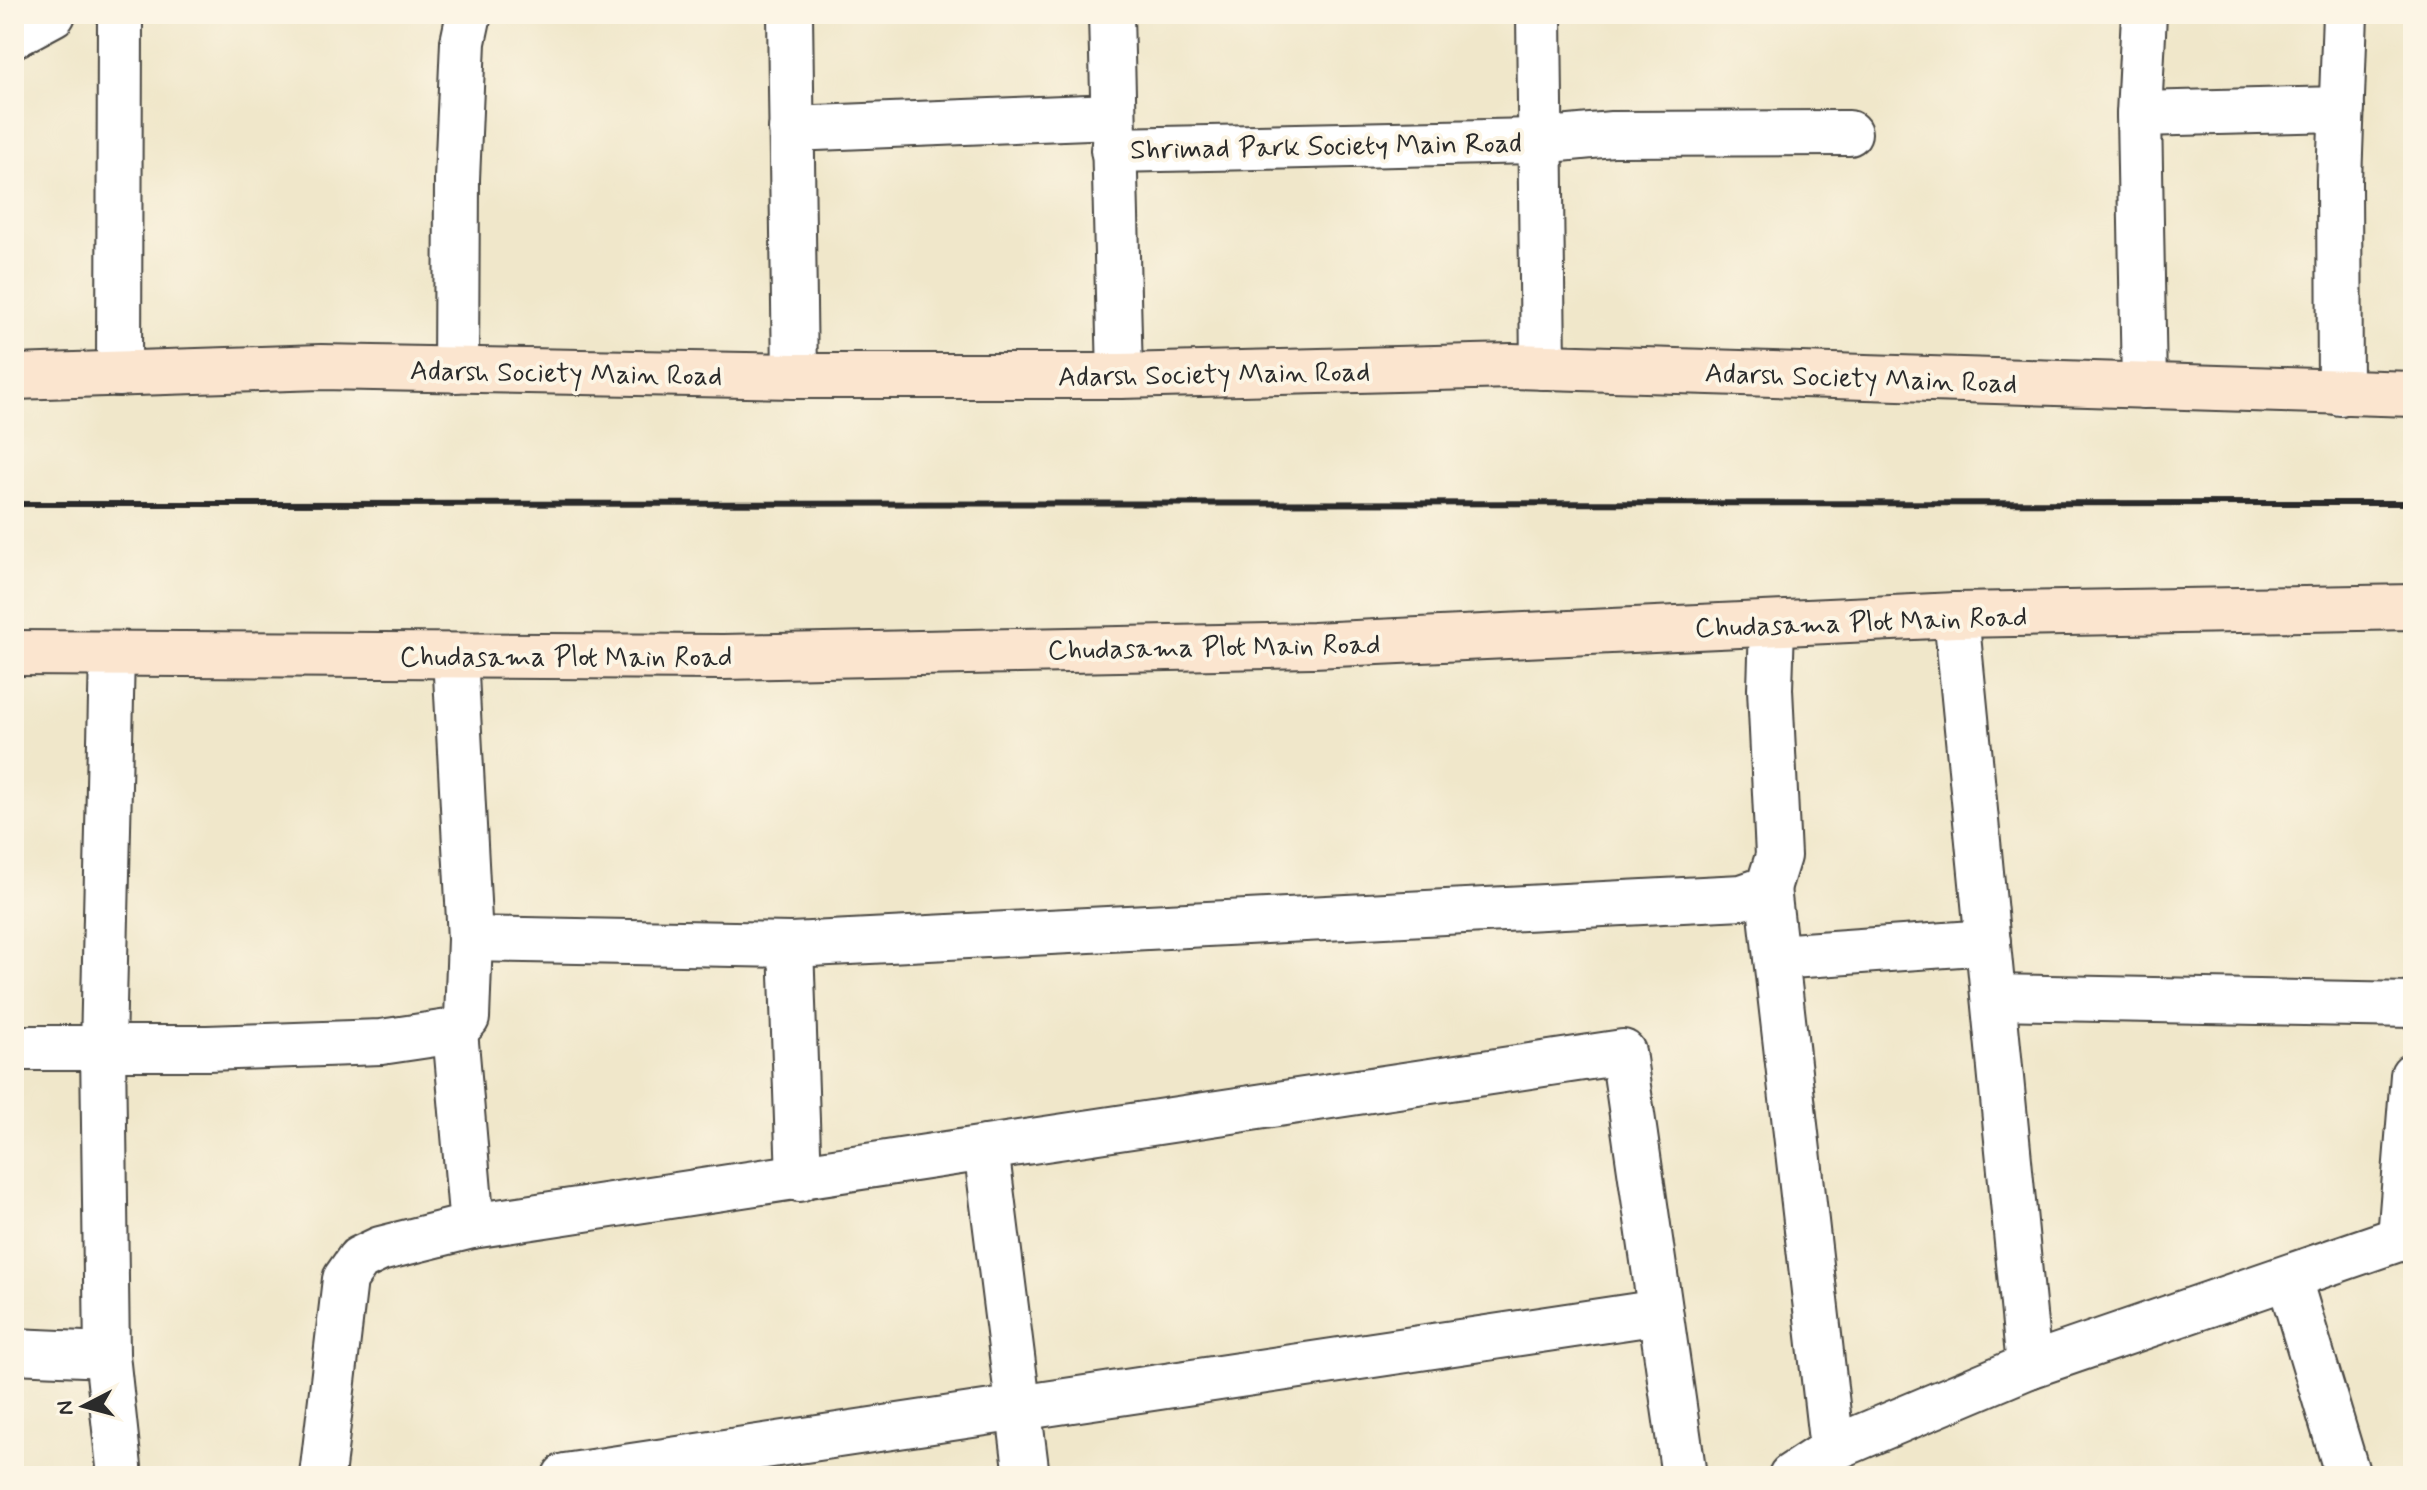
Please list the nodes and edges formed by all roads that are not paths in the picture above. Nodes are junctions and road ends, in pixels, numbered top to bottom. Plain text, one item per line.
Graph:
1 (53, 14) edge
2 (120, 14) edge
3 (469, 14) edge
4 (790, 14) edge
5 (1111, 14) edge
6 (1539, 14) edge
7 (2144, 14) edge
8 (2345, 14) edge
9 (14, 35) edge
10 (2342, 109) junction
11 (2139, 114) junction
12 (791, 129) junction
13 (1113, 133) junction
14 (1849, 133) dead end
15 (1539, 141) junction
16 (1543, 367) junction
17 (456, 370) junction
18 (119, 374) junction
19 (795, 376) junction
20 (1120, 376) junction
21 (14, 377) edge
22 (2144, 386) junction
23 (2340, 393) junction
24 (2413, 394) edge
25 (2413, 607) edge
26 (1956, 615) junction
27 (1772, 624) junction
28 (14, 653) edge
29 (112, 654) junction
30 (455, 656) junction
31 (1768, 888) junction
32 (470, 939) junction
33 (1988, 942) junction
34 (791, 945) junction
35 (1776, 957) junction
36 (1994, 997) junction
37 (2413, 1005) edge
38 (455, 1031) junction
39 (14, 1048) edge
40 (103, 1048) junction
41 (2413, 1075) edge
42 (986, 1148) junction
43 (799, 1179) junction
44 (472, 1226) junction
45 (2407, 1236) edge
46 (2289, 1279) junction
47 (1660, 1312) junction
48 (14, 1351) edge
49 (107, 1355) junction
50 (2029, 1366) junction
51 (1018, 1408) junction
52 (1832, 1449) junction
53 (120, 1476) edge
54 (322, 1476) edge
55 (565, 1476) edge
56 (1027, 1476) edge
57 (1684, 1476) edge
58 (1791, 1476) edge
59 (2348, 1476) edge

1 - 9 street
2 - 18 street
3 - 17 street
4 - 12 street
5 - 13 street
6 - 15 street, Shrimad Park Society Main Road
7 - 11 street
8 - 10 street
10 - 11 street
10 - 23 street
11 - 22 street
12 - 13 street, Shrimad Park Society Main Road
12 - 19 street
13 - 15 street, Shrimad Park Society Main Road
13 - 20 street
14 - 15 street, Shrimad Park Society Main Road
15 - 16 street, Shrimad Park Society Main Road
16 - 20 street, Adarsh Society Main Road
16 - 22 street, Adarsh Society Main Road
17 - 18 street, Adarsh Society Main Road
17 - 19 street, Adarsh Society Main Road
18 - 21 street, Adarsh Society Main Road
19 - 20 street, Adarsh Society Main Road
22 - 23 street, Adarsh Society Main Road
23 - 24 street, Adarsh Society Main Road
25 - 26 street, Chudasama Plot Main Road
26 - 27 street, Chudasama Plot Main Road
26 - 33 street
27 - 30 street, Chudasama Plot Main Road
27 - 31 street
28 - 29 street, Chudasama Plot Main Road
29 - 30 street, Chudasama Plot Main Road
29 - 40 street
30 - 32 street
31 - 34 street
31 - 35 street
32 - 34 street
32 - 38 street
33 - 35 street
33 - 36 street
34 - 43 street
35 - 52 street
36 - 37 street
36 - 50 street
38 - 40 street
38 - 44 street
39 - 40 street
40 - 49 street
41 - 45 street
42 - 43 street
42 - 47 street
42 - 51 street
43 - 44 street
44 - 54 street
45 - 46 street
46 - 50 street
46 - 59 street
47 - 51 street
47 - 57 street
48 - 49 street
49 - 53 street
50 - 52 street
51 - 55 street
51 - 56 street
52 - 58 street

